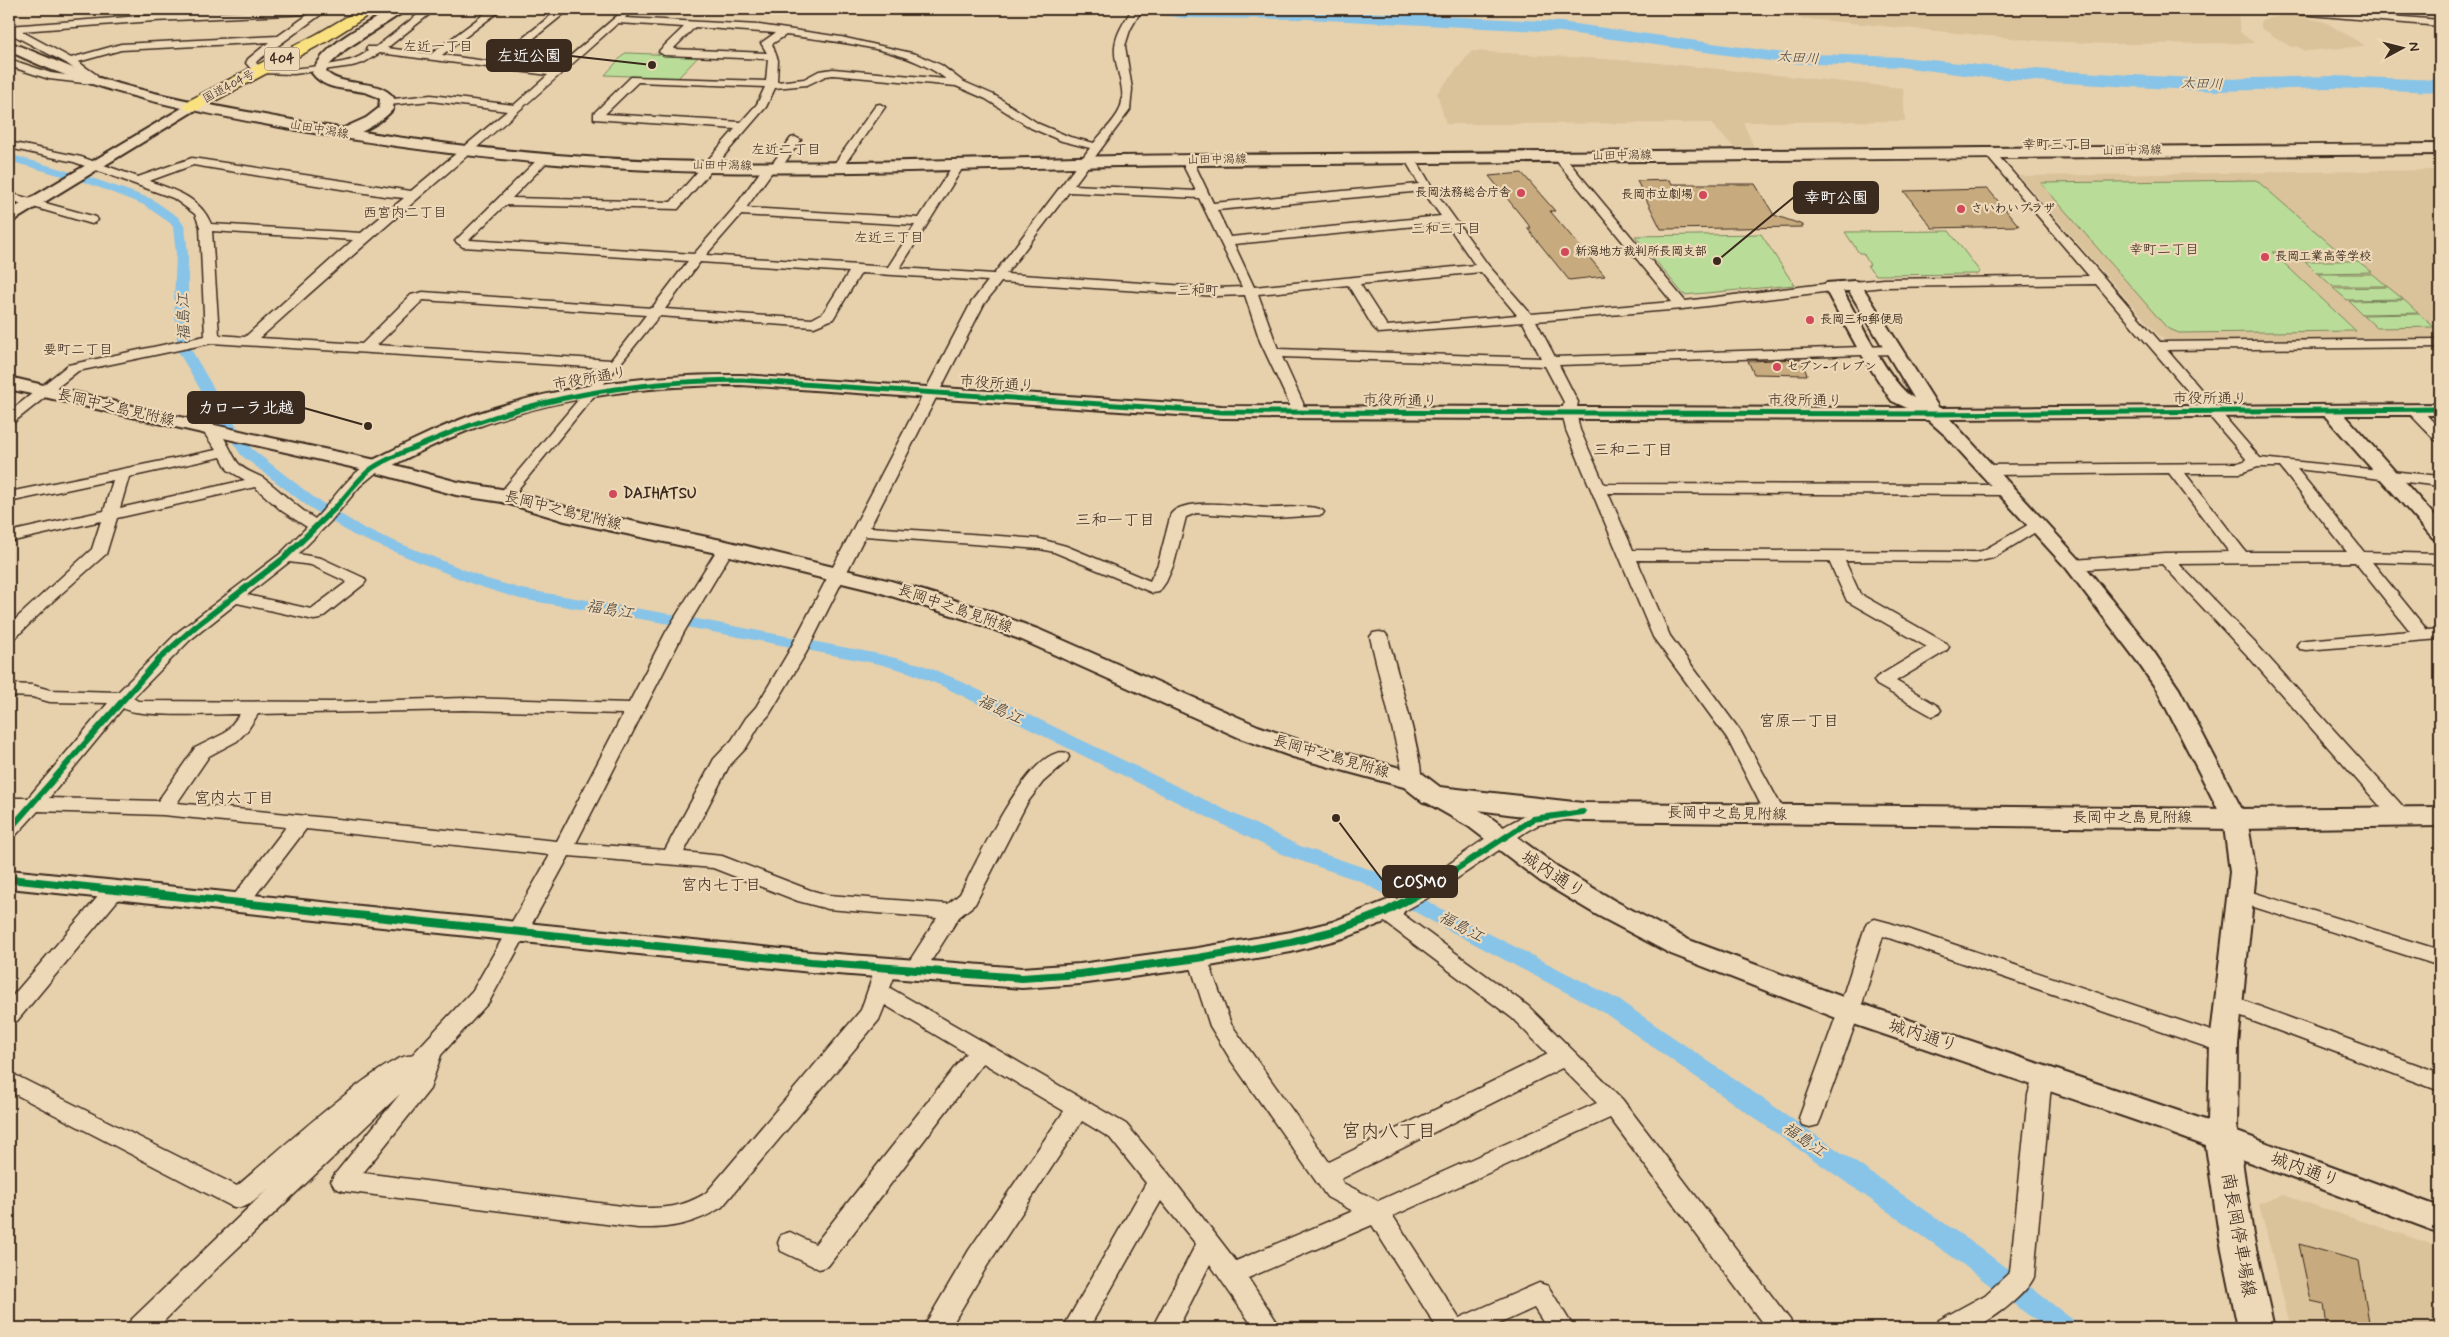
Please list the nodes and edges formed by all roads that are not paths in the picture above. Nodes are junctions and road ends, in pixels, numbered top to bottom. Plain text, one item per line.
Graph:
1 (322, 9) edge
2 (347, 9) edge
3 (370, 9) edge
4 (402, 9) edge
5 (431, 9) edge
6 (496, 9) edge
7 (565, 9) edge
8 (625, 9) edge
9 (1137, 9) edge
10 (2273, 9) edge
11 (616, 20) junction
12 (2440, 23) edge
13 (693, 24) junction
14 (10, 29) edge
15 (784, 32) junction
16 (279, 39) junction
17 (9, 46) edge
18 (371, 49) junction
19 (433, 56) junction
20 (772, 56) junction
21 (70, 61) junction
22 (10, 63) edge
23 (495, 65) junction
24 (319, 67) junction
25 (260, 70) junction
26 (554, 73) junction
27 (92, 81) junction
28 (958, 83) junction
29 (771, 86) junction
30 (388, 102) junction
31 (192, 106) junction
32 (880, 107) dead end
33 (516, 109) junction
34 (745, 126) junction
35 (342, 134) junction
36 (795, 140) dead end
37 (9, 145) edge
38 (1098, 147) junction
39 (2440, 149) edge
40 (466, 152) junction
41 (1989, 152) junction
42 (1559, 157) junction
43 (1410, 158) junction
44 (544, 159) junction
45 (1190, 160) junction
46 (1085, 161) junction
47 (959, 164) junction
48 (91, 166) junction
49 (838, 166) junction
50 (709, 167) junction
51 (773, 167) junction
52 (137, 181) junction
53 (1426, 187) junction
54 (1065, 188) junction
55 (414, 195) junction
56 (1204, 195) junction
57 (9, 196) edge
58 (502, 201) junction
59 (31, 203) junction
60 (1211, 207) junction
61 (738, 211) junction
62 (9, 216) edge
63 (1449, 219) junction
64 (92, 220) dead end
65 (922, 222) junction
66 (206, 226) junction
67 (364, 237) junction
68 (1227, 241) junction
69 (697, 258) junction
70 (1484, 268) junction
71 (857, 269) junction
72 (892, 271) junction
73 (997, 278) junction
74 (2099, 280) junction
75 (1352, 281) junction
76 (1854, 286) junction
77 (1832, 287) junction
78 (1250, 291) junction
79 (1682, 305) junction
80 (656, 311) junction
81 (1529, 320) junction
82 (206, 340) junction
83 (249, 340) junction
84 (2440, 343) edge
85 (2156, 346) junction
86 (366, 348) junction
87 (1867, 349) junction
88 (1892, 350) junction
89 (1272, 353) junction
90 (1550, 361) junction
91 (615, 364) junction
92 (9, 383) edge
93 (593, 390) junction
94 (45, 391) junction
95 (933, 392) junction
96 (2413, 409) junction
97 (2440, 409) edge
98 (2330, 410) junction
99 (2212, 411) junction
100 (1298, 412) junction
101 (1570, 412) junction
102 (1933, 414) junction
103 (9, 419) edge
104 (2440, 437) edge
105 (219, 438) junction
106 (2256, 462) junction
107 (2284, 463) junction
108 (376, 466) junction
109 (2174, 469) junction
110 (1987, 470) junction
111 (122, 475) junction
112 (2388, 475) junction
113 (258, 482) junction
114 (2440, 482) edge
115 (1598, 489) junction
116 (2006, 490) junction
117 (505, 496) junction
118 (9, 497) edge
119 (1316, 512) dead end
120 (110, 516) junction
121 (320, 523) junction
122 (2039, 525) junction
123 (859, 531) junction
124 (2440, 534) edge
125 (9, 537) edge
126 (726, 548) junction
127 (1627, 555) junction
128 (2358, 556) junction
129 (286, 557) junction
130 (1835, 557) junction
131 (2241, 557) junction
132 (2165, 558) junction
133 (2440, 559) edge
134 (2074, 565) junction
135 (840, 574) junction
136 (233, 598) junction
137 (9, 634) edge
138 (2421, 634) junction
139 (2440, 634) edge
140 (1380, 637) dead end
141 (2306, 645) dead end
142 (9, 690) edge
143 (122, 698) junction
144 (253, 708) junction
145 (636, 709) junction
146 (1932, 710) dead end
147 (1060, 757) dead end
148 (1423, 787) junction
149 (9, 804) edge
150 (34, 804) junction
151 (163, 808) junction
152 (1583, 812) junction
153 (1776, 815) junction
154 (2401, 816) junction
155 (2440, 817) edge
156 (2235, 819) junction
157 (302, 822) junction
158 (9, 830) edge
159 (1500, 840) junction
160 (563, 850) junction
161 (671, 857) junction
162 (9, 879) edge
163 (115, 890) junction
164 (2242, 896) junction
165 (238, 904) junction
166 (1389, 910) junction
167 (952, 912) junction
168 (518, 930) junction
169 (1198, 958) junction
170 (2440, 958) edge
171 (914, 971) junction
172 (882, 980) junction
173 (2228, 1004) junction
174 (1849, 1011) junction
175 (9, 1015) edge
176 (2224, 1044) junction
177 (431, 1050) junction
178 (980, 1051) junction
179 (1563, 1057) junction
180 (2043, 1076) junction
181 (9, 1081) edge
182 (2440, 1082) edge
183 (1614, 1106) junction
184 (1078, 1109) junction
185 (1810, 1118) dead end
186 (2222, 1140) junction
187 (1324, 1176) junction
188 (1160, 1180) junction
189 (1377, 1212) junction
190 (2440, 1220) edge
191 (1209, 1242) junction
192 (790, 1243) dead end
193 (1230, 1275) junction
194 (140, 1328) edge
195 (936, 1328) edge
196 (1076, 1328) edge
197 (1165, 1328) edge
198 (1268, 1328) edge
199 (1451, 1328) edge
200 (1464, 1328) edge
201 (1561, 1328) edge
202 (1782, 1328) edge
203 (1948, 1328) edge
204 (2256, 1328) edge

1 - 2 street
1 - 14 street
1 - 16 street
3 - 25 highway, 国道404号 / 404
4 - 24 street
5 - 18 street
6 - 19 street
7 - 23 street
8 - 11 street
9 - 38 street
10 - 12 street
11 - 13 street
11 - 26 street
13 - 15 street
13 - 20 street
14 - 21 street
15 - 20 street
15 - 28 street
16 - 21 street
16 - 25 street
17 - 27 main road, 山田中潟線
18 - 19 street
18 - 24 street
19 - 23 street
20 - 29 street
21 - 27 street
22 - 27 street
23 - 26 street
24 - 25 street
24 - 30 street
25 - 31 highway, 国道404号 / 404
26 - 33 street
27 - 31 main road, 山田中潟線
28 - 29 street
28 - 38 street
29 - 34 street
29 - 34 street
30 - 33 street
30 - 35 street
31 - 35 main road, 山田中潟線
31 - 48 street
32 - 49 street
33 - 40 street
34 - 50 street
35 - 40 main road, 山田中潟線
36 - 51 street
37 - 48 street
38 - 46 street
39 - 41 main road, 山田中潟線
40 - 44 main road, 山田中潟線
40 - 55 street
41 - 42 main road, 山田中潟線
41 - 74 street
42 - 43 main road, 山田中潟線
42 - 79 street
43 - 45 main road, 山田中潟線
43 - 53 street
44 - 50 main road, 山田中潟線
44 - 58 street
45 - 46 main road, 山田中潟線
45 - 56 street
46 - 47 main road, 山田中潟線
46 - 54 street
47 - 49 main road, 山田中潟線
47 - 65 street
48 - 52 street
48 - 59 street
49 - 51 main road, 山田中潟線
50 - 51 main road, 山田中潟線
50 - 58 street
51 - 61 street
52 - 55 street
52 - 66 street
53 - 60 street
53 - 63 street
54 - 56 street
54 - 73 street
55 - 67 street
56 - 60 street
57 - 59 street
58 - 69 street
59 - 62 street
59 - 64 street
60 - 68 street
61 - 65 street
61 - 69 street
63 - 68 street
63 - 70 street
65 - 72 street
66 - 67 street
66 - 82 street
67 - 83 street
68 - 78 street
69 - 71 street
69 - 80 street
70 - 75 street
70 - 81 street
71 - 72 street
71 - 80 street
72 - 73 street
73 - 78 street
73 - 95 street
74 - 76 street
74 - 85 street
75 - 78 street
75 - 81 street
76 - 77 street
76 - 88 street
77 - 79 street
77 - 87 street
78 - 89 street
79 - 81 street
80 - 86 street
80 - 91 street
81 - 90 street
82 - 83 street
82 - 94 street
83 - 86 street
84 - 85 street
85 - 99 street
86 - 91 street
87 - 88 street
87 - 90 street
87 - 102 street
88 - 102 street
89 - 90 street
89 - 100 street
90 - 101 street
91 - 93 street
92 - 94 main road, 長岡中之島見附線
93 - 95 street, 市役所通り
93 - 108 street, 市役所通り
93 - 117 street
94 - 103 street
94 - 105 main road, 長岡中之島見附線
95 - 100 street, 市役所通り
95 - 123 street
96 - 97 street, 市役所通り
96 - 98 street, 市役所通り
96 - 104 street
98 - 99 street, 市役所通り
98 - 112 street
99 - 102 street, 市役所通り
99 - 106 street
100 - 101 street, 市役所通り
101 - 102 street, 市役所通り
101 - 115 street
102 - 110 street
105 - 108 main road, 長岡中之島見附線
105 - 111 street
105 - 113 street
106 - 107 street
106 - 109 street
107 - 112 street
107 - 128 street
108 - 117 main road, 長岡中之島見附線
108 - 121 street
109 - 110 street
109 - 131 street
110 - 116 street
111 - 118 street
111 - 120 street
112 - 114 street
112 - 124 street
113 - 120 street
113 - 121 street
115 - 116 street
115 - 127 street
116 - 122 street
117 - 126 main road, 長岡中之島見附線
119 - 123 street
120 - 125 street
120 - 137 street
121 - 129 street
122 - 130 street
122 - 134 street
123 - 135 street
126 - 135 main road, 長岡中之島見附線
126 - 145 street
127 - 130 street
127 - 153 street
128 - 131 street
128 - 133 street
128 - 138 street
129 - 136 street
129 - 136 street
130 - 146 street
131 - 132 street
132 - 134 street
132 - 154 street
134 - 156 street
135 - 148 main road, 長岡中之島見附線
135 - 161 street
136 - 143 street
138 - 139 street
138 - 141 street
140 - 148 street
142 - 143 street
143 - 144 street
143 - 150 street
144 - 145 street
144 - 151 street
145 - 160 street
147 - 167 street
148 - 152 main road, 長岡中之島見附線
148 - 159 street, 城内通り
149 - 150 street
150 - 151 street
150 - 158 street
151 - 157 street
152 - 153 main road, 長岡中之島見附線
152 - 159 street
153 - 156 main road, 長岡中之島見附線
154 - 155 main road, 長岡中之島見附線
154 - 156 main road, 長岡中之島見附線
156 - 164 street
157 - 160 street
157 - 165 street
159 - 166 street
159 - 174 street, 城内通り
160 - 161 street
160 - 168 street
161 - 167 street
162 - 163 street
163 - 165 street
163 - 175 street
164 - 170 street
164 - 173 street
165 - 168 street
166 - 169 street
166 - 179 street
167 - 171 street
168 - 172 street
168 - 177 street
169 - 171 street
169 - 187 street
171 - 172 street
172 - 177 street
172 - 178 street
173 - 176 street
173 - 182 street
174 - 176 street
174 - 180 street, 城内通り
174 - 185 street
176 - 186 street
177 - 181 street
177 - 194 street
178 - 184 street
178 - 192 street
179 - 183 street
179 - 187 street
180 - 186 street, 城内通り
180 - 203 street
183 - 189 street
183 - 202 street
184 - 188 street
184 - 195 street
186 - 190 street, 城内通り
186 - 204 main road, 南長岡停車場線
187 - 189 street
188 - 191 street
188 - 196 street
189 - 193 street
189 - 199 street
191 - 193 street
191 - 197 street
193 - 198 street
200 - 201 street

